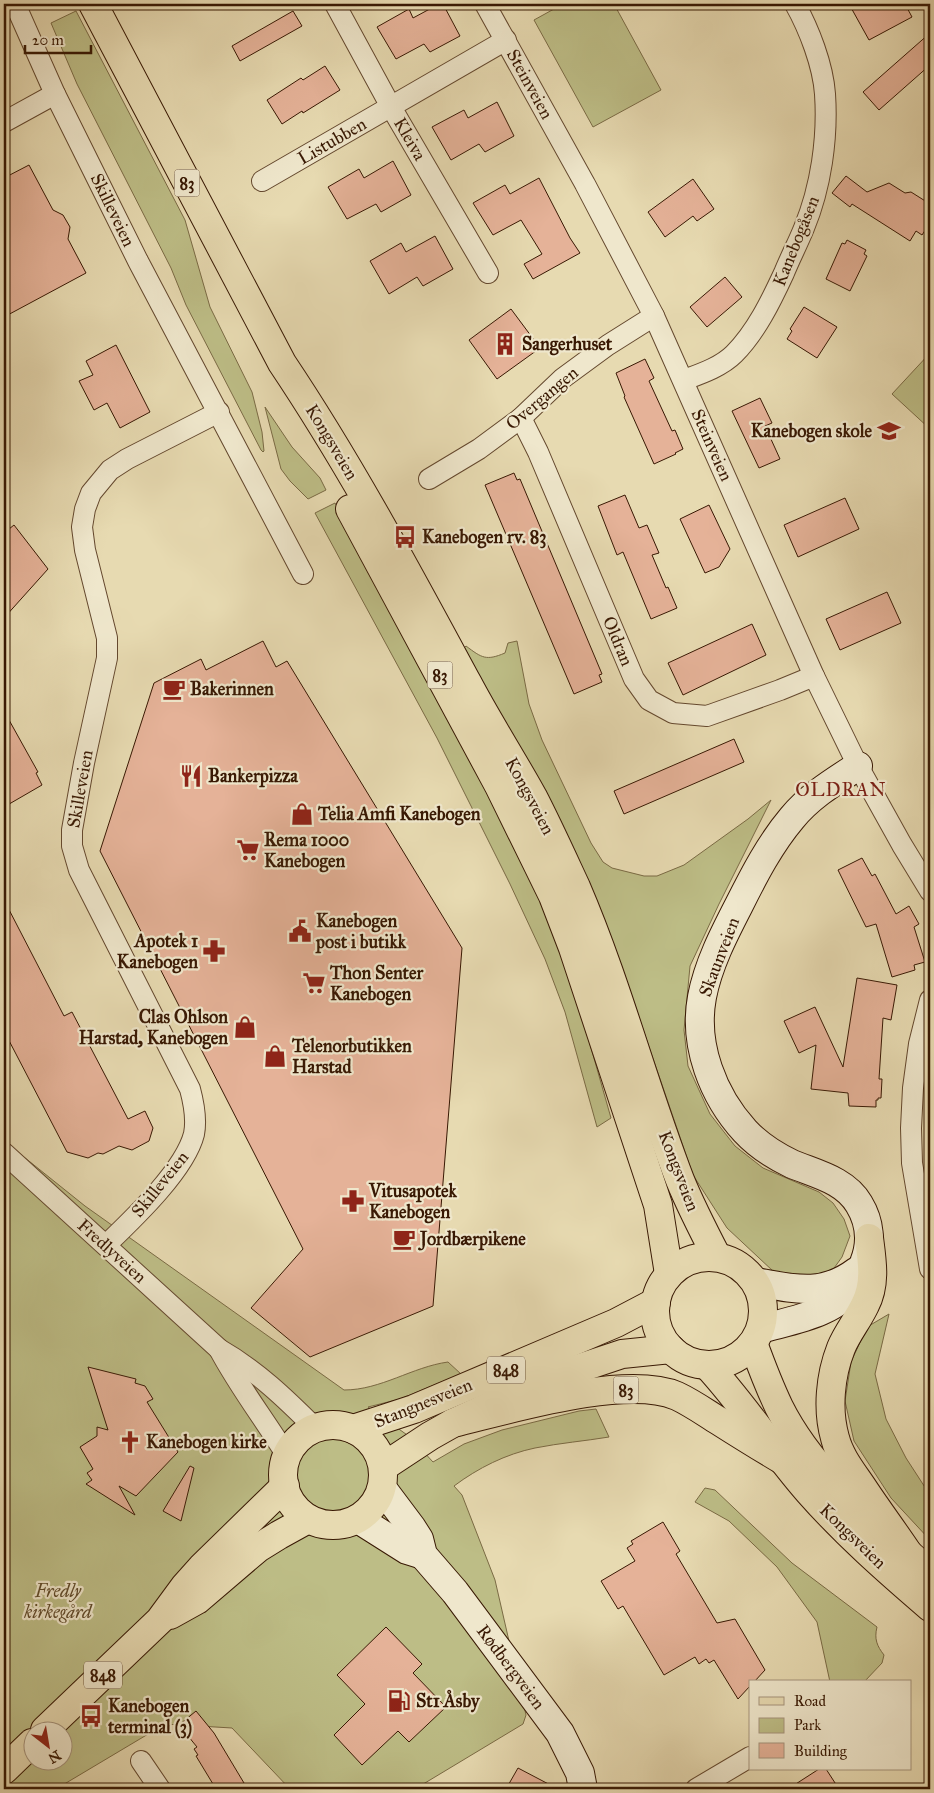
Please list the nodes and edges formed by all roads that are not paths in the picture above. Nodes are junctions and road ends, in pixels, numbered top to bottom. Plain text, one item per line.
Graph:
1 (14, 4) edge
2 (93, 4) edge
3 (335, 4) edge
4 (485, 4) edge
5 (795, 4) edge
6 (506, 40) junction
7 (55, 94) junction
8 (391, 107) junction
9 (4, 122) edge
10 (262, 181) dead end
11 (488, 273) dead end
12 (654, 316) junction
13 (282, 363) junction
14 (684, 380) junction
15 (219, 412) junction
16 (521, 418) junction
17 (430, 479) dead end
18 (303, 574) dead end
19 (814, 676) junction
20 (858, 766) junction
21 (930, 891) edge
22 (930, 1000) edge
23 (4, 1153) edge
24 (869, 1238) junction
25 (106, 1245) junction
26 (717, 1257) junction
27 (862, 1267) junction
28 (930, 1269) edge
29 (669, 1274) junction
30 (756, 1282) junction
31 (656, 1302) junction
32 (757, 1336) junction
33 (671, 1349) junction
34 (219, 1350) junction
35 (707, 1365) junction
36 (453, 1423) junction
37 (316, 1428) junction
38 (353, 1429) junction
39 (287, 1456) junction
40 (784, 1462) junction
41 (382, 1478) junction
42 (285, 1486) junction
43 (308, 1519) junction
44 (358, 1519) junction
45 (908, 1553) junction
46 (423, 1555) junction
47 (930, 1573) edge
48 (930, 1607) edge
49 (160, 1620) junction
50 (55, 1720) edge
51 (22, 1753) edge
52 (749, 1758) edge
53 (140, 1761) dead end
54 (4, 1770) edge
55 (160, 1789) edge
56 (583, 1789) edge
57 (696, 1789) edge

1 - 7 street, Skilleveien
2 - 13 main road, Kongsveien / 83
3 - 8 street, Kleiva
4 - 6 street, Steinveien
5 - 14 street, Kanebogåsen
6 - 8 street, Listubben
6 - 12 street, Steinveien
7 - 9 street
7 - 15 street, Skilleveien
8 - 10 street, Listubben
8 - 11 street, Kleiva
12 - 14 street, Steinveien
12 - 16 street, Overgangen
13 - 26 main road, Kongsveien / 83
13 - 29 main road, Kongsveien / 83
14 - 19 street, Steinveien
15 - 18 street, Skilleveien
15 - 25 street, Skilleveien
16 - 17 street, Overgangen
16 - 19 street, Oldran
19 - 20 street, Steinveien
20 - 21 street, Steinveien
20 - 24 street, Skaunveien
22 - 28 street
23 - 25 street, Fredlyveien
24 - 27 street, Skaunveien
24 - 45 main road
25 - 34 street, Fredlyveien
26 - 29 main road
26 - 30 main road
27 - 30 street
27 - 32 street, Skaunveien
29 - 31 main road
30 - 32 main road
31 - 33 main road
31 - 38 main road, Stangnesveien / 848
32 - 35 main road
32 - 45 main road, Kongsveien
33 - 35 main road
33 - 36 main road, Stangnesveien / 848
34 - 37 street, Fredlyveien
34 - 39 street, Fredlyveien
35 - 40 main road, Kongsveien / 83
36 - 40 main road, 83
36 - 41 main road, Stangnesveien / 848
37 - 38 main road, Stangnesveien / 848
37 - 39 main road
38 - 41 main road, Stangnesveien / 848
39 - 42 main road
40 - 48 main road, Kongsveien / 83
41 - 44 main road, Stangnesveien / 848
41 - 46 street, Rødbergveien
42 - 43 main road
42 - 49 main road, 848
43 - 44 main road
43 - 49 main road, 848
44 - 46 street, Rødbergveien
45 - 47 main road, Kongsveien
46 - 56 street, Rødbergveien
49 - 50 main road, 848
51 - 54 main road
52 - 57 street
53 - 55 street

